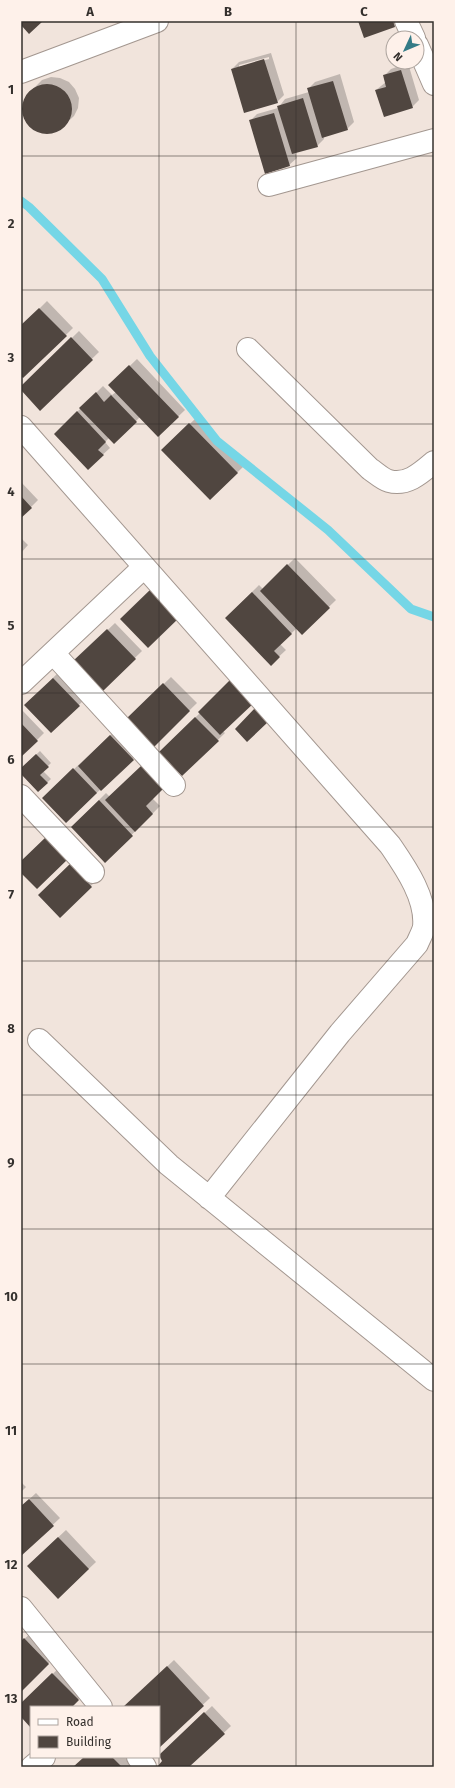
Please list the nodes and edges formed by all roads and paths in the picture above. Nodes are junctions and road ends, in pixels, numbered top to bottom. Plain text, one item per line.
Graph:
1 (157, 21) edge
2 (425, 64) edge
3 (21, 72) edge
4 (434, 84) edge
5 (434, 140) edge
6 (270, 185) dead end
7 (248, 349) dead end
8 (23, 433) edge
9 (434, 462) edge
10 (144, 567) junction
11 (53, 653) junction
12 (21, 684) edge
13 (174, 785) dead end
14 (21, 796) edge
15 (93, 872) dead end
16 (39, 1040) dead end
17 (209, 1198) junction
18 (434, 1380) edge
19 (21, 1608) edge
20 (100, 1706) edge
21 (43, 1758) edge
22 (139, 1758) edge
23 (32, 1767) edge
24 (145, 1767) edge

1 - 3 street
2 - 4 street
5 - 6 street
7 - 9 street
8 - 10 street
10 - 11 street
10 - 17 street
11 - 12 street
11 - 13 street
14 - 15 street
16 - 17 street
17 - 18 street
19 - 20 street
21 - 23 street
22 - 24 street

